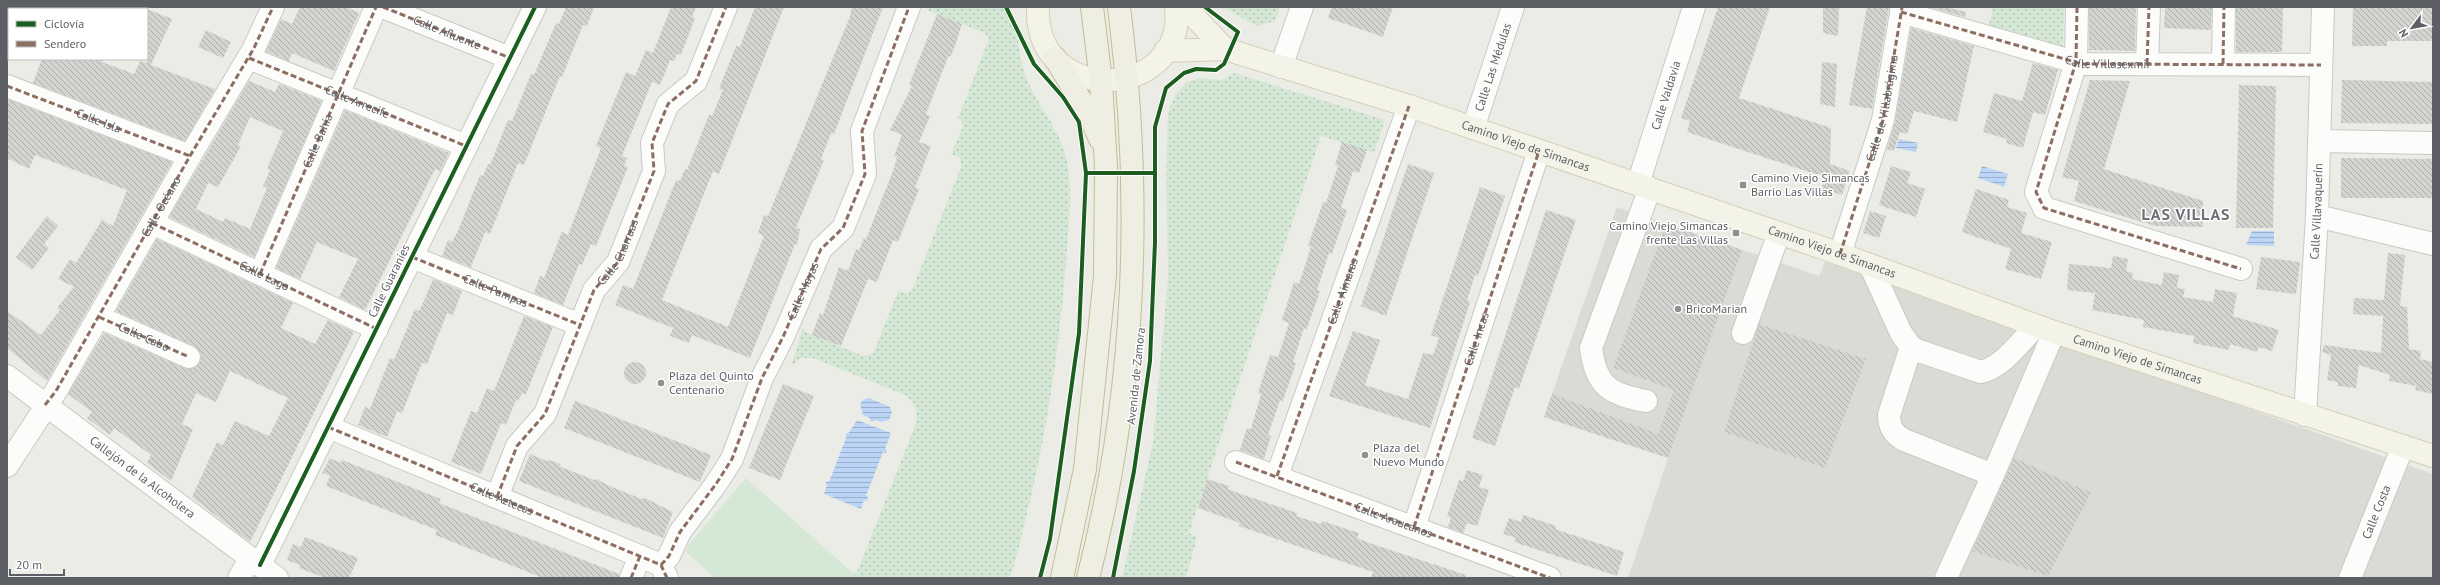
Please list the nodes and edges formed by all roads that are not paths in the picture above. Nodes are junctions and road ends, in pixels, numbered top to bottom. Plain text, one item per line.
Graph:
1 (273, 7) edge
2 (376, 7) edge
3 (383, 7) edge
4 (535, 7) edge
5 (726, 7) edge
6 (909, 7) edge
7 (1092, 7) edge
8 (1119, 7) edge
9 (1176, 7) edge
10 (1185, 7) edge
11 (1302, 7) edge
12 (1513, 7) edge
13 (1694, 7) edge
14 (2077, 7) edge
15 (2149, 7) edge
16 (2224, 7) edge
17 (2323, 7) edge
18 (1902, 9) edge
19 (1035, 10) edge
20 (1225, 49) junction
21 (1165, 51) junction
22 (249, 58) junction
23 (510, 58) junction
24 (1055, 58) junction
25 (2076, 62) junction
26 (2147, 64) junction
27 (2223, 64) junction
28 (2321, 65) junction
29 (1281, 67) junction
30 (1128, 78) junction
31 (1101, 82) junction
32 (7, 86) edge
33 (338, 94) junction
34 (1409, 106) junction
35 (1473, 128) junction
36 (2319, 141) junction
37 (2433, 143) edge
38 (466, 146) junction
39 (1539, 150) junction
40 (1105, 151) junction
41 (190, 156) junction
42 (1644, 186) junction
43 (2317, 216) junction
44 (152, 223) junction
45 (1779, 233) junction
46 (2433, 244) edge
47 (1840, 254) junction
48 (412, 257) junction
49 (1870, 265) junction
50 (2241, 269) dead end
51 (260, 274) junction
52 (98, 317) junction
53 (580, 324) junction
54 (377, 329) junction
55 (2045, 329) junction
56 (1742, 334) dead end
57 (1911, 347) junction
58 (189, 357) dead end
59 (7, 376) edge
60 (1646, 400) dead end
61 (46, 405) junction
62 (2304, 415) junction
63 (328, 427) junction
64 (2404, 446) junction
65 (2433, 456) edge
66 (1236, 462) dead end
67 (7, 466) edge
68 (1993, 475) junction
69 (1277, 476) junction
70 (497, 497) junction
71 (1414, 527) junction
72 (640, 556) junction
73 (255, 561) junction
74 (664, 572) edge
75 (239, 578) edge
76 (277, 578) edge
77 (631, 578) edge
78 (1062, 578) edge
79 (1088, 578) edge
80 (1550, 578) edge
81 (1946, 578) edge
82 (2350, 578) edge

1 - 22 street, Calle Océano
2 - 33 street, Calle Bahía
3 - 23 street, Calle Afluente
4 - 23 street, Calle Guaraníes
5 - 53 street, Calle Charruas
6 - 74 street, Calle Mayas
7 - 31 highway
8 - 30 highway, Avenida de Zamora
9 - 21 main road
10 - 20 main road, Camino Viejo de Simancas
11 - 29 street
12 - 35 street, Calle Las Médulas
13 - 42 street, Calle Valdavia
14 - 25 street
15 - 26 street
16 - 27 street
17 - 28 street, Calle Villavaquerín
18 - 25 street, Calle Villasexmir
18 - 47 street, Calle de Villabrágima
19 - 24 main road
20 - 21 main road, Camino Viejo de Simancas
20 - 29 main road, Camino Viejo de Simancas
21 - 30 main road
22 - 33 street, Calle Arrecife
22 - 41 street, Calle Océano
23 - 38 street, Calle Guaraníes
24 - 31 main road
24 - 40 highway
25 - 26 street, Calle Villasexmir
25 - 50 street
26 - 27 street, Calle Villasexmir
27 - 28 street, Calle Villasexmir
28 - 36 street, Calle Villavaquerín
29 - 34 main road, Camino Viejo de Simancas
30 - 31 main road
30 - 79 highway, Avenida de Zamora
31 - 40 highway
32 - 41 street, Calle Isla
33 - 38 street, Calle Arrecife
33 - 51 street, Calle Bahía
34 - 35 main road, Camino Viejo de Simancas
34 - 69 street, Calle Aimaras
35 - 39 main road, Camino Viejo de Simancas
36 - 37 street
36 - 43 street, Calle Villavaquerín
38 - 48 street, Calle Guaraníes
39 - 42 main road, Camino Viejo de Simancas
39 - 71 street, Calle Incas
40 - 78 highway
41 - 44 street, Calle Océano
42 - 45 main road, Camino Viejo de Simancas
42 - 60 street, Calle Valdavia
43 - 46 street
43 - 62 street, Calle Villavaquerín
44 - 51 street, Calle Lago
44 - 52 street, Calle Océano
45 - 47 main road, Camino Viejo de Simancas
45 - 56 street
47 - 49 main road, Camino Viejo de Simancas
48 - 53 street, Calle Pampas
48 - 54 street, Calle Guaraníes
49 - 55 main road, Camino Viejo de Simancas
49 - 57 street
51 - 54 street, Calle Lago
52 - 58 street, Calle Cabo
52 - 61 street, Calle Océano
53 - 70 street, Calle Charruas
54 - 63 street, Calle Guaraníes
55 - 57 street
55 - 62 main road, Camino Viejo de Simancas
55 - 68 street
57 - 68 street
59 - 61 street, Callejón de la Alcoholera
61 - 67 street, Calle Océano
61 - 73 street, Callejón de la Alcoholera
62 - 64 main road, Camino Viejo de Simancas
63 - 70 street, Calle Aztecas
63 - 73 street, Calle Guaraníes
64 - 65 main road, Camino Viejo de Simancas
64 - 82 street, Calle Costa
66 - 69 street, Calle Araucanos
68 - 81 street
69 - 71 street, Calle Araucanos
70 - 72 street, Calle Aztecas
71 - 80 street, Calle Araucanos
72 - 74 street, Calle Aztecas
72 - 77 street
73 - 75 street, Calle Guaraníes
73 - 76 street, Callejón de la Alcoholera

